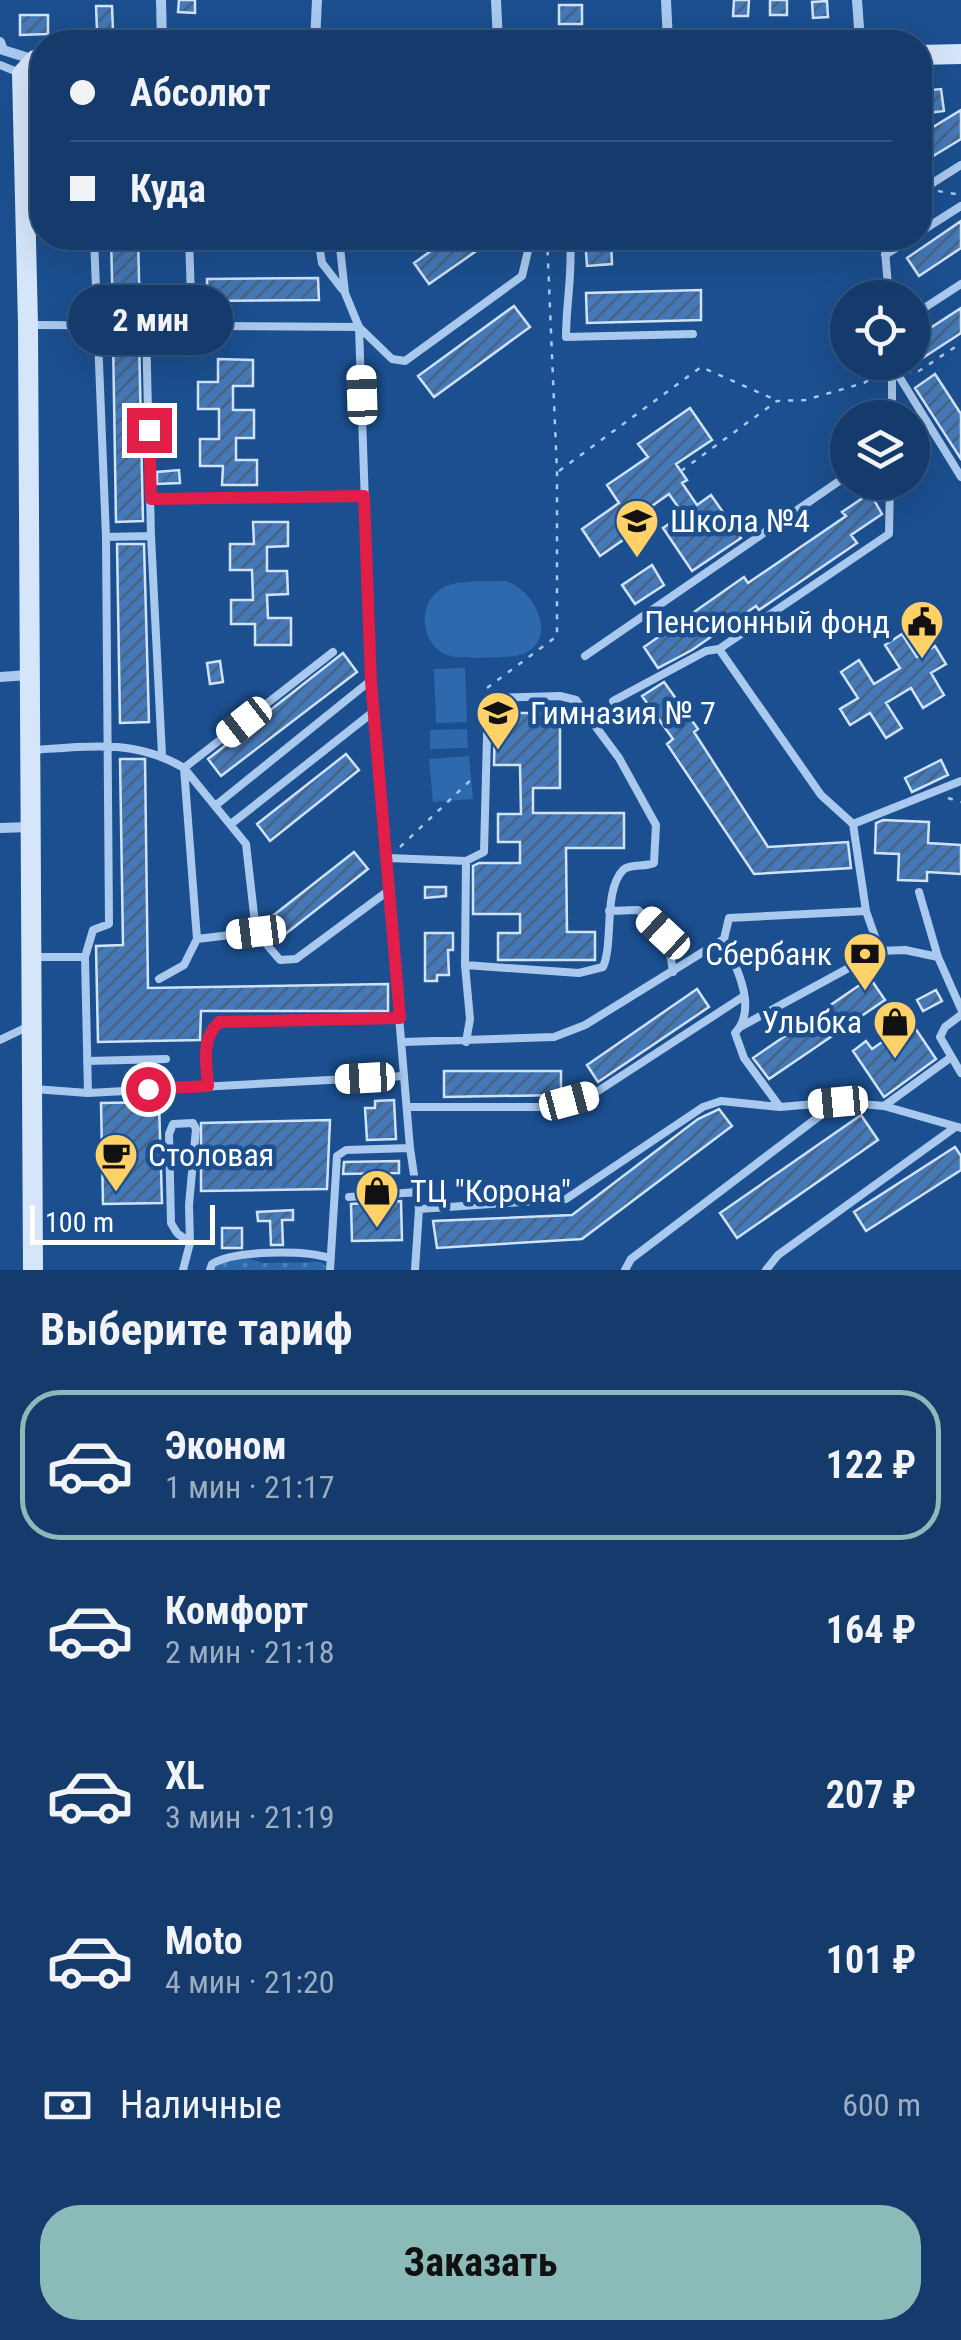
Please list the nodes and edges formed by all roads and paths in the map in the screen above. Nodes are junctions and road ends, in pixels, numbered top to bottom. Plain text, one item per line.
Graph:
1 (161, 0) edge
2 (317, 0) edge
3 (496, 0) edge
4 (666, 0) edge
5 (857, 0) edge
6 (162, 30) edge
7 (316, 30) edge
8 (497, 30) edge
9 (667, 30) edge
10 (859, 30) edge
11 (0, 42) edge
12 (961, 54) edge
13 (932, 55) edge
14 (30, 63) edge
15 (30, 64) edge
16 (0, 65) edge
17 (961, 165) edge
18 (932, 183) edge
19 (961, 206) edge
20 (30, 220) edge
21 (932, 224) edge
22 (95, 250) edge
23 (189, 250) edge
24 (320, 250) edge
25 (340, 250) edge
26 (528, 250) edge
27 (548, 250) edge
28 (571, 250) edge
29 (885, 250) edge
30 (893, 250) edge
31 (885, 255) junction
32 (887, 280) edge
33 (961, 284) edge
34 (345, 293) junction
35 (930, 304) edge
36 (28, 324) junction
37 (192, 326) junction
38 (100, 327) junction
39 (146, 327) junction
40 (359, 328) junction
41 (693, 334) dead end
42 (961, 343) edge
43 (930, 363) edge
44 (868, 380) edge
45 (902, 380) edge
46 (777, 401) junction
47 (681, 470) dead end
48 (557, 472) junction
49 (961, 477) edge
50 (830, 487) edge
51 (364, 496) junction
52 (151, 499) junction
53 (890, 500) edge
54 (152, 536) junction
55 (106, 537) junction
56 (719, 650) junction
57 (333, 652) dead end
58 (585, 656) dead end
59 (28, 675) junction
60 (0, 676) edge
61 (371, 681) junction
62 (486, 689) dead end
63 (613, 700) dead end
64 (373, 712) junction
65 (107, 744) junction
66 (30, 750) junction
67 (162, 755) junction
68 (184, 768) junction
69 (481, 771) dead end
70 (961, 781) edge
71 (215, 806) junction
72 (231, 824) junction
73 (853, 824) junction
74 (30, 827) junction
75 (0, 828) edge
76 (388, 858) junction
77 (466, 861) junction
78 (388, 890) junction
79 (919, 892) dead end
80 (609, 911) junction
81 (866, 911) junction
82 (256, 932) junction
83 (197, 939) junction
84 (724, 939) junction
85 (880, 951) junction
86 (938, 956) junction
87 (30, 957) junction
88 (85, 957) junction
89 (466, 965) junction
90 (673, 972) junction
91 (160, 979) dead end
92 (744, 996) junction
93 (961, 1012) edge
94 (400, 1018) junction
95 (30, 1026) junction
96 (742, 1026) junction
97 (0, 1040) edge
98 (403, 1042) junction
99 (466, 1042) junction
100 (166, 1058) dead end
101 (950, 1058) junction
102 (87, 1061) junction
103 (961, 1073) edge
104 (404, 1076) junction
105 (208, 1086) junction
106 (29, 1089) junction
107 (88, 1093) junction
108 (838, 1102) junction
109 (884, 1106) junction
110 (407, 1107) junction
111 (780, 1107) junction
112 (958, 1128) edge
113 (410, 1148) junction
114 (416, 1192) junction
115 (349, 1197) dead end
116 (420, 1209) junction
117 (190, 1243) junction
118 (330, 1258) junction
119 (32, 1270) edge
120 (182, 1270) edge
121 (210, 1270) edge
122 (330, 1270) edge
123 (415, 1270) edge
124 (626, 1270) edge
125 (766, 1270) edge

1 - 6 street
2 - 7 street
3 - 8 street
4 - 9 street
5 - 10 street
11 - 14 street
12 - 13 main road
15 - 16 lane
17 - 18 lane
19 - 21 lane
20 - 36 main road
22 - 38 lane
23 - 37 lane
24 - 34 lane
25 - 34 lane
26 - 40 lane
27 - 48 path
28 - 41 lane
29 - 31 lane
30 - 31 lane
31 - 32 lane
33 - 35 lane
34 - 40 lane
36 - 38 lane
36 - 59 main road
37 - 39 lane
37 - 40 lane
38 - 39 lane
38 - 55 lane
39 - 52 lane
40 - 51 lane
42 - 43 path
44 - 46 path
45 - 49 lane
46 - 47 path
46 - 48 path
48 - 62 path
50 - 58 lane
51 - 52 lane
51 - 61 lane
52 - 54 lane
53 - 56 lane
54 - 55 lane
54 - 67 lane
55 - 65 lane
56 - 63 lane
56 - 73 lane
57 - 68 lane
59 - 60 street
59 - 66 main road
61 - 64 lane
61 - 71 lane
64 - 72 lane
64 - 76 lane
65 - 66 lane
65 - 67 lane
65 - 88 lane
66 - 74 main road
67 - 68 lane
68 - 71 lane
68 - 83 lane
69 - 76 path
70 - 73 lane
71 - 72 lane
72 - 82 lane
73 - 81 lane
74 - 75 street
74 - 87 main road
76 - 77 lane
76 - 78 lane
77 - 80 lane
77 - 89 lane
78 - 82 lane
78 - 94 lane
79 - 86 lane
80 - 89 lane
80 - 90 lane
81 - 84 lane
81 - 85 lane
82 - 83 lane
83 - 91 lane
84 - 90 lane
84 - 92 lane
85 - 86 lane
85 - 96 lane
86 - 93 lane
87 - 88 lane
87 - 95 main road
88 - 102 lane
89 - 99 lane
90 - 99 lane
92 - 96 lane
92 - 110 lane
93 - 101 lane
94 - 98 lane
94 - 105 lane
95 - 97 lane
95 - 106 main road
96 - 111 lane
98 - 99 lane
98 - 104 lane
100 - 102 lane
101 - 103 lane
101 - 109 lane
102 - 107 lane
104 - 105 lane
104 - 110 lane
105 - 107 lane
106 - 107 lane
106 - 119 main road
108 - 109 lane
108 - 111 lane
108 - 124 lane
109 - 112 lane
110 - 113 lane
111 - 116 lane
112 - 125 lane
113 - 114 lane
113 - 118 lane
114 - 115 lane
114 - 116 lane
116 - 123 lane
117 - 117 lane
117 - 120 lane
118 - 121 lane
118 - 122 lane

